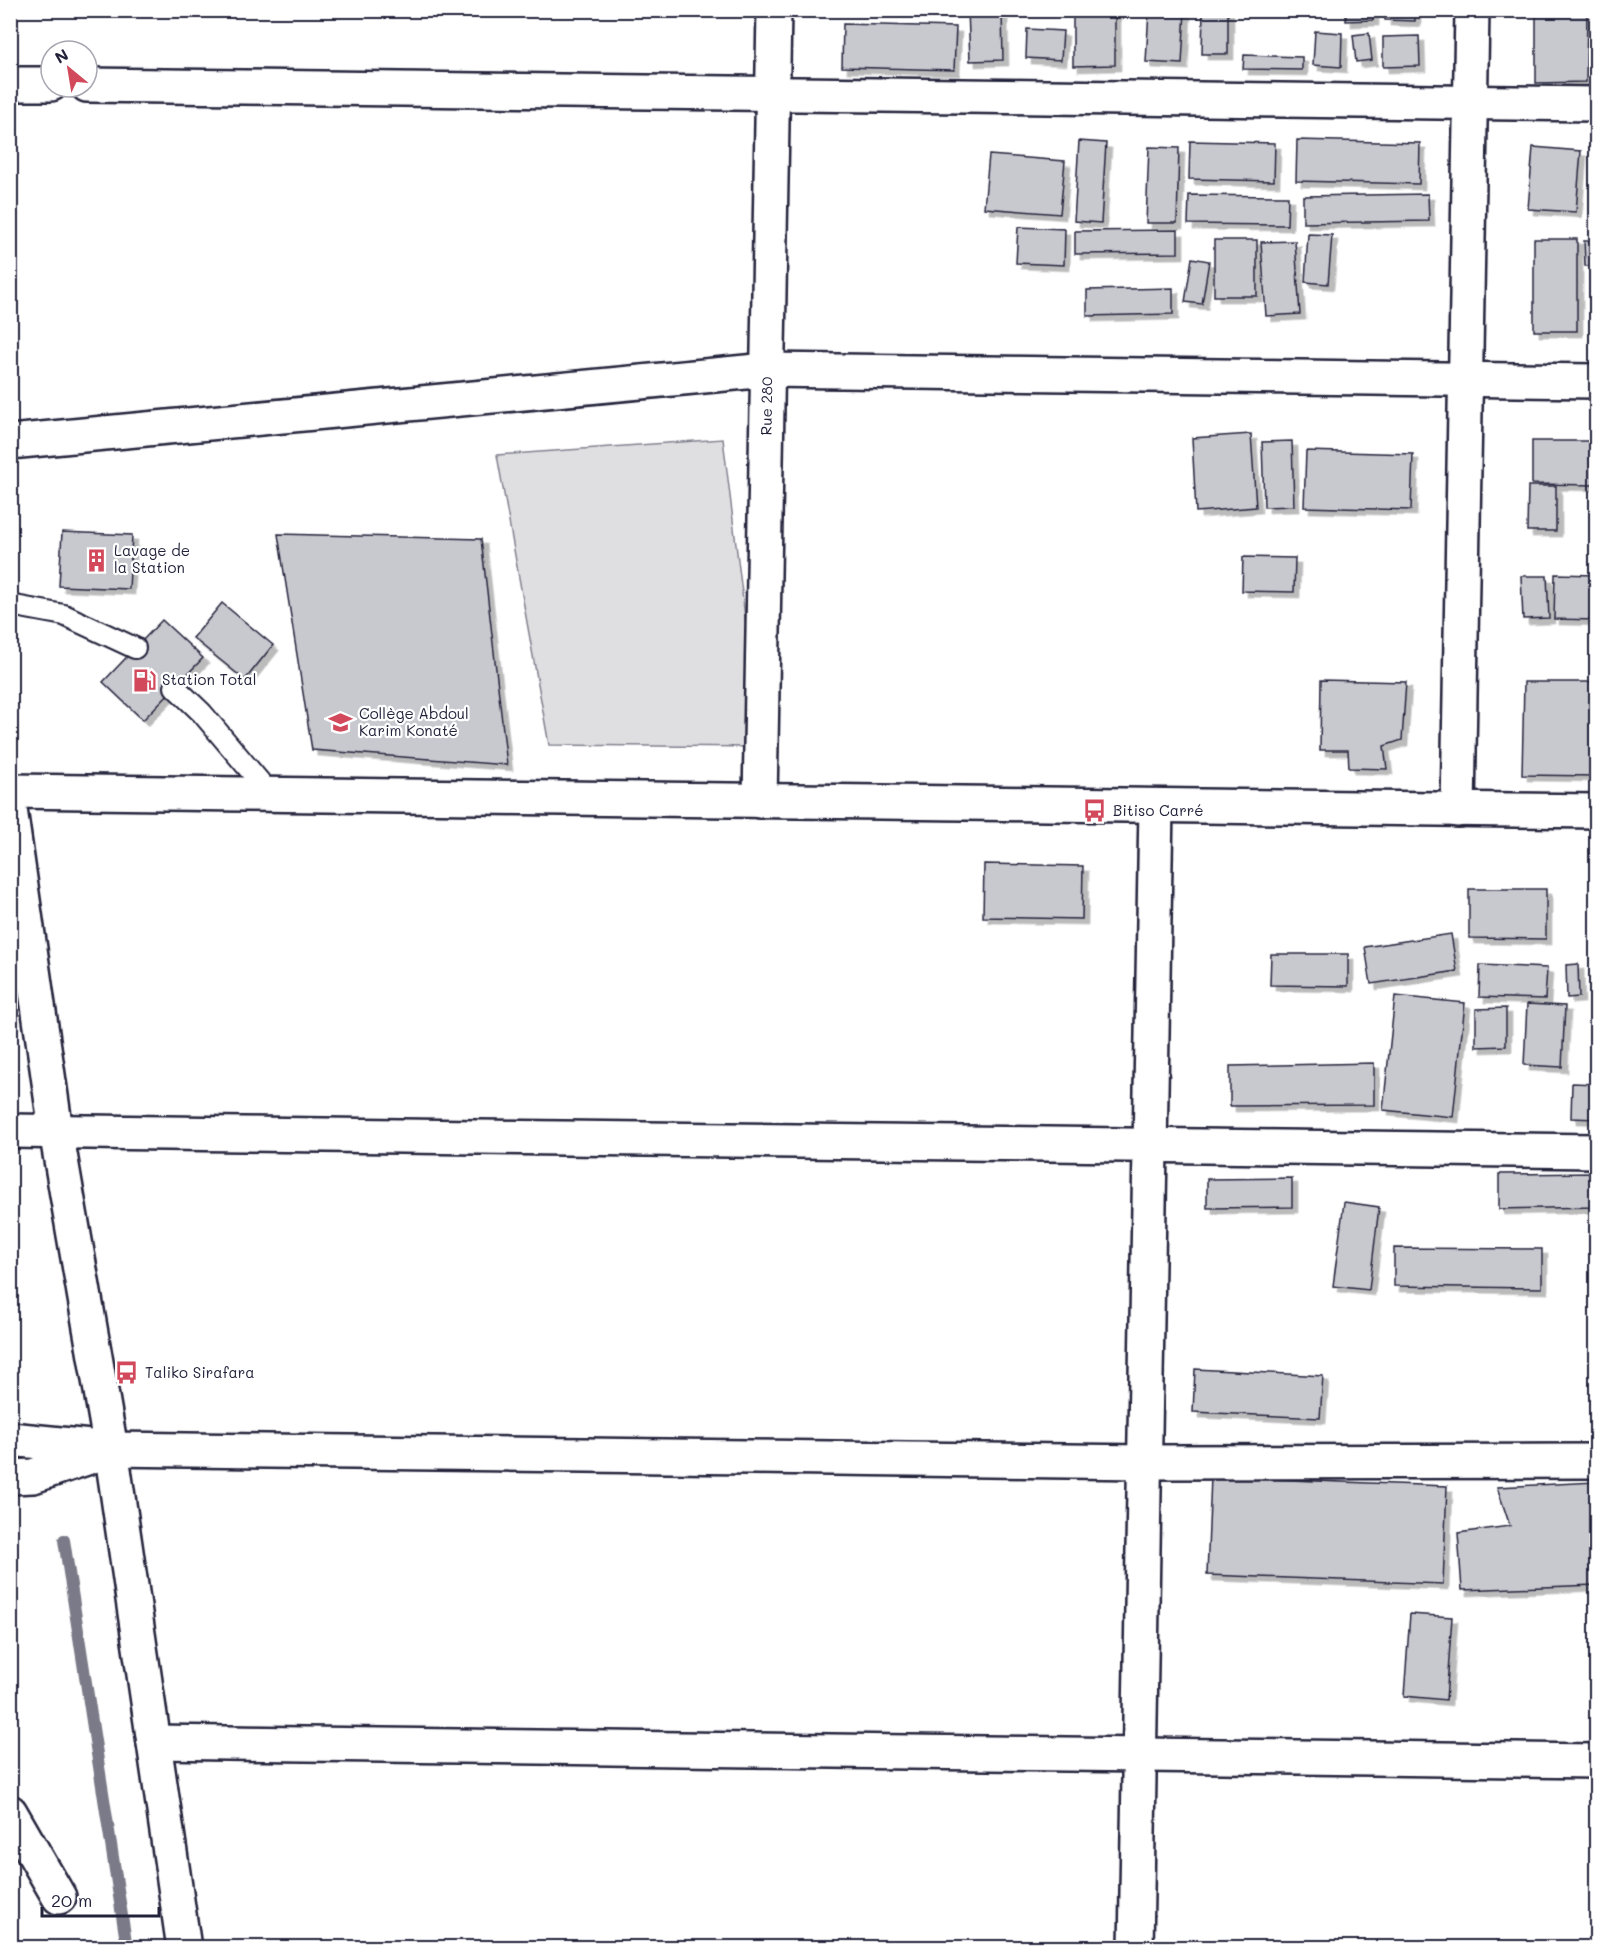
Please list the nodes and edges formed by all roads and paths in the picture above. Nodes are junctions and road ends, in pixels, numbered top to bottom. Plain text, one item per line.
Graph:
1 (774, 10) edge
2 (1472, 10) edge
3 (10, 84) edge
4 (39, 84) edge
5 (99, 85) edge
6 (773, 93) junction
7 (1471, 102) junction
8 (1596, 104) edge
9 (767, 370) junction
10 (1466, 380) junction
11 (1596, 381) edge
12 (10, 442) edge
13 (10, 605) edge
14 (135, 648) dead end
15 (175, 687) dead end
16 (10, 791) edge
17 (270, 794) junction
18 (760, 801) junction
19 (1156, 806) junction
20 (10, 809) edge
21 (1458, 810) junction
22 (1596, 812) edge
23 (10, 1131) edge
24 (56, 1131) junction
25 (1150, 1145) junction
26 (1596, 1151) edge
27 (10, 1439) edge
28 (111, 1449) junction
29 (1596, 1461) edge
30 (1145, 1462) junction
31 (10, 1477) edge
32 (154, 1742) junction
33 (1140, 1755) junction
34 (1596, 1761) edge
35 (10, 1812) edge
36 (59, 1897) dead end
37 (184, 1947) edge
38 (1136, 1947) edge

1 - 6 street, Rue 280
2 - 7 street
3 - 4 street
5 - 6 street
6 - 7 street
6 - 9 street, Rue 280
7 - 8 street
7 - 10 street
9 - 10 street
9 - 12 street
9 - 18 street, Rue 280
10 - 11 street
10 - 21 street
13 - 14 lane
15 - 17 lane
16 - 17 street
17 - 18 street
18 - 19 street
19 - 21 street
19 - 25 street
20 - 24 street
21 - 22 street
23 - 24 street
24 - 25 street
24 - 28 street
25 - 26 street
25 - 30 street
27 - 28 street
28 - 30 street
28 - 31 street
28 - 32 street
29 - 30 street
30 - 33 street
32 - 33 street
32 - 37 street
33 - 34 street
33 - 38 street
35 - 36 street

